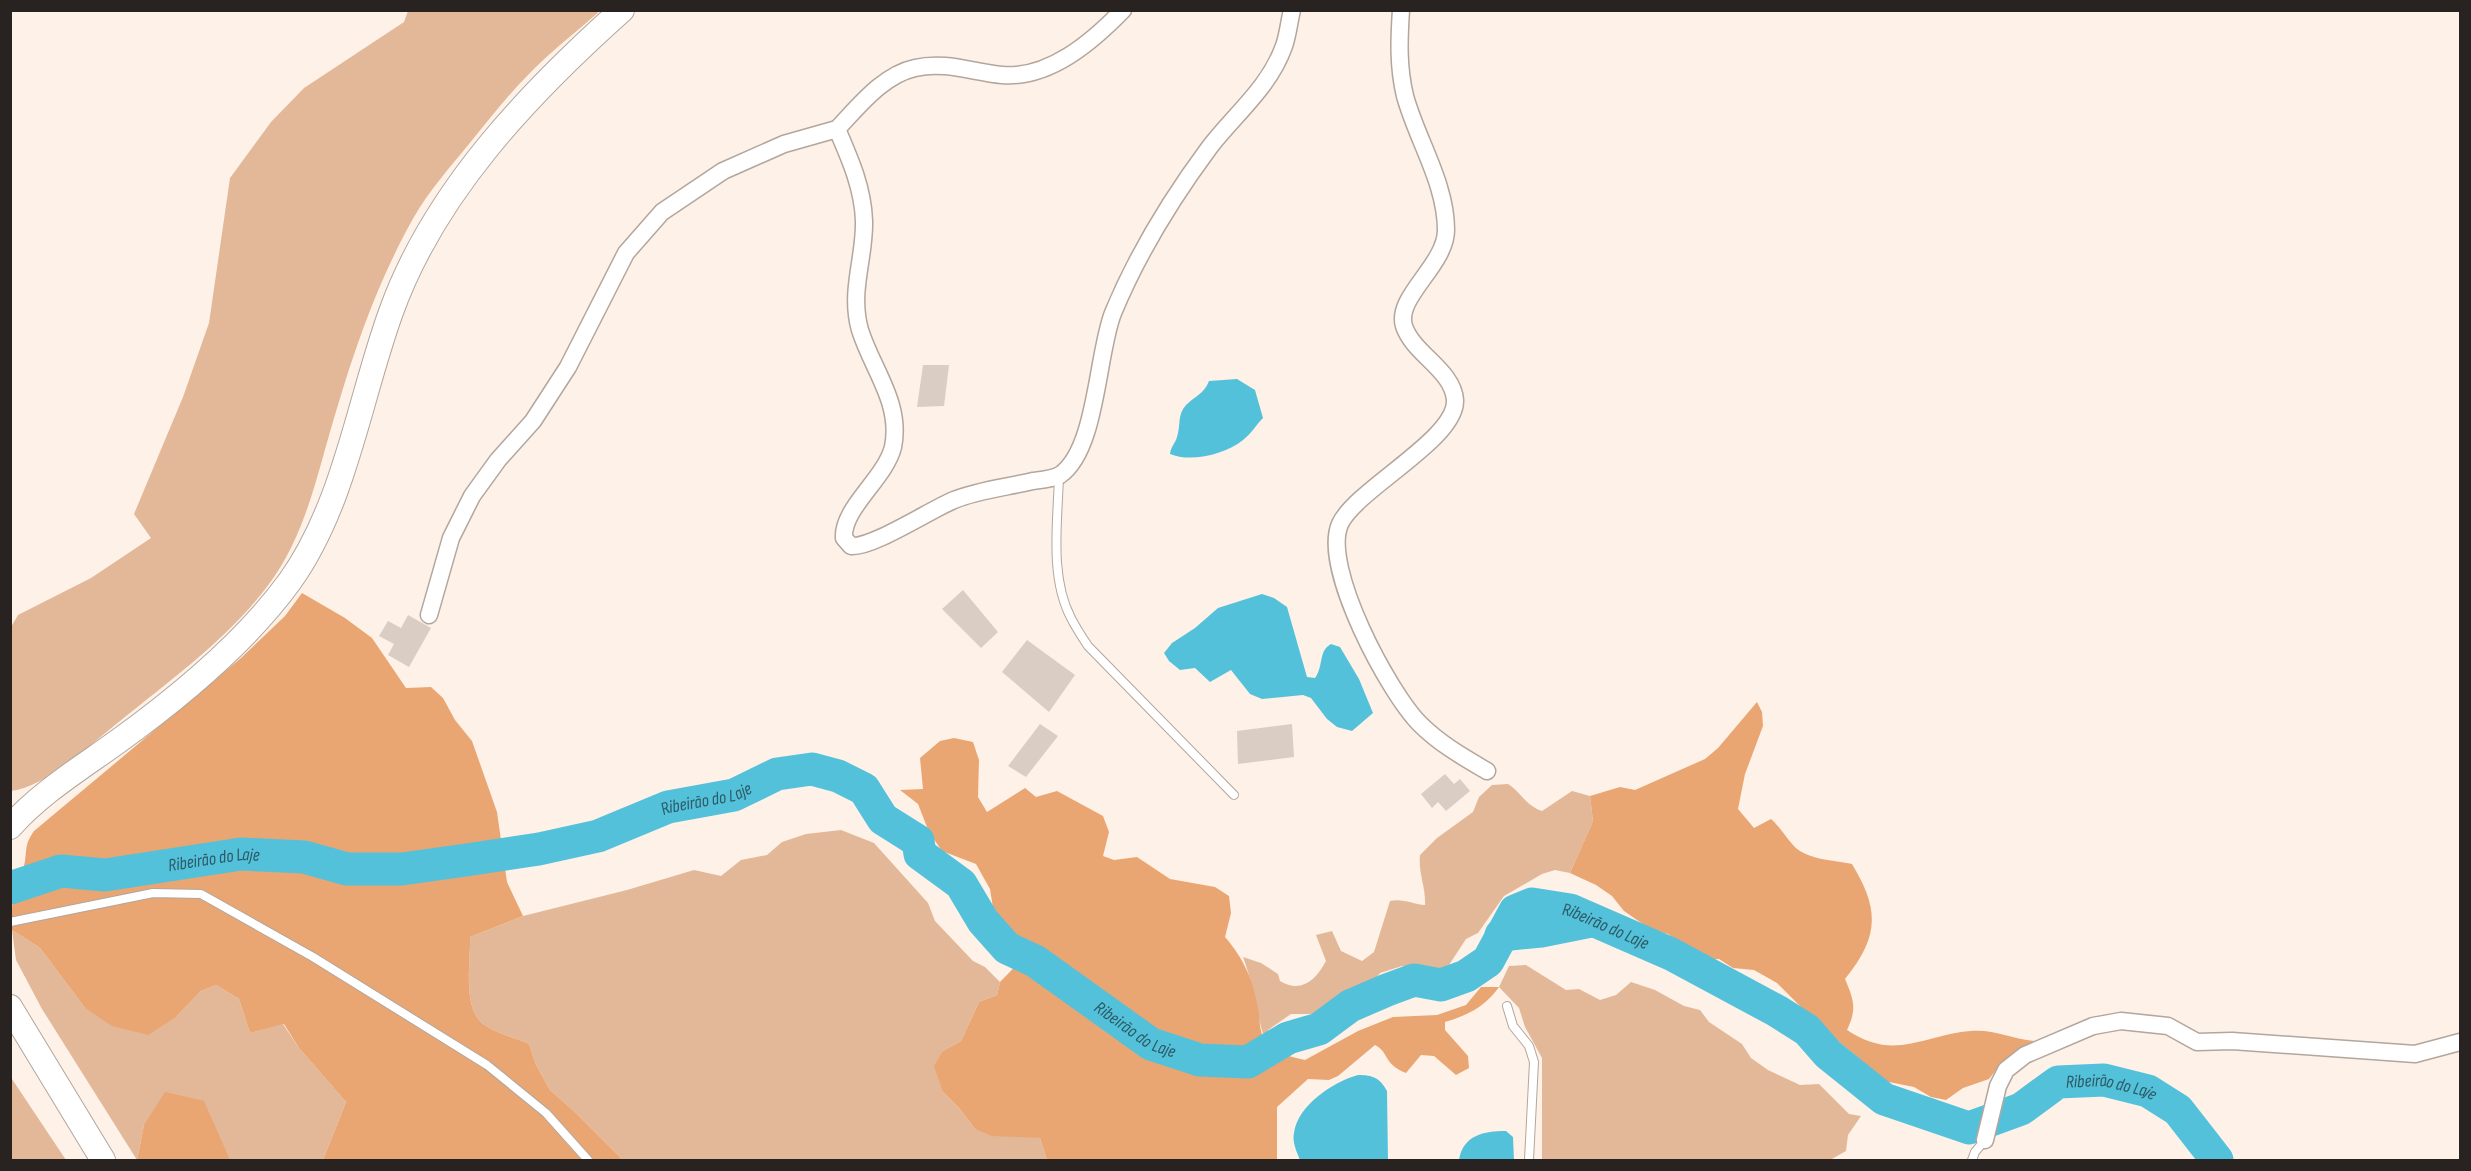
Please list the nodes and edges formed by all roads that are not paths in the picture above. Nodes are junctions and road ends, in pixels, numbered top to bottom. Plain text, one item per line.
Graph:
1 (622, 10) edge
2 (1123, 10) edge
3 (1292, 10) edge
4 (1401, 10) edge
5 (837, 129) junction
6 (1059, 475) junction
7 (429, 615) dead end
8 (1487, 771) dead end
9 (1234, 795) dead end
10 (11, 826) edge
11 (10, 922) edge
12 (1507, 1006) dead end
13 (10, 1007) edge
14 (2460, 1042) edge
15 (1985, 1140) joint
16 (103, 1161) edge
17 (588, 1161) edge
18 (1529, 1161) edge
19 (1972, 1161) edge

1 - 10 main road
2 - 5 street
3 - 6 street
4 - 8 street
5 - 6 street
5 - 7 street
6 - 9 lane
11 - 17 lane
12 - 18 lane
13 - 16 main road
14 - 15 street
15 - 19 lane

